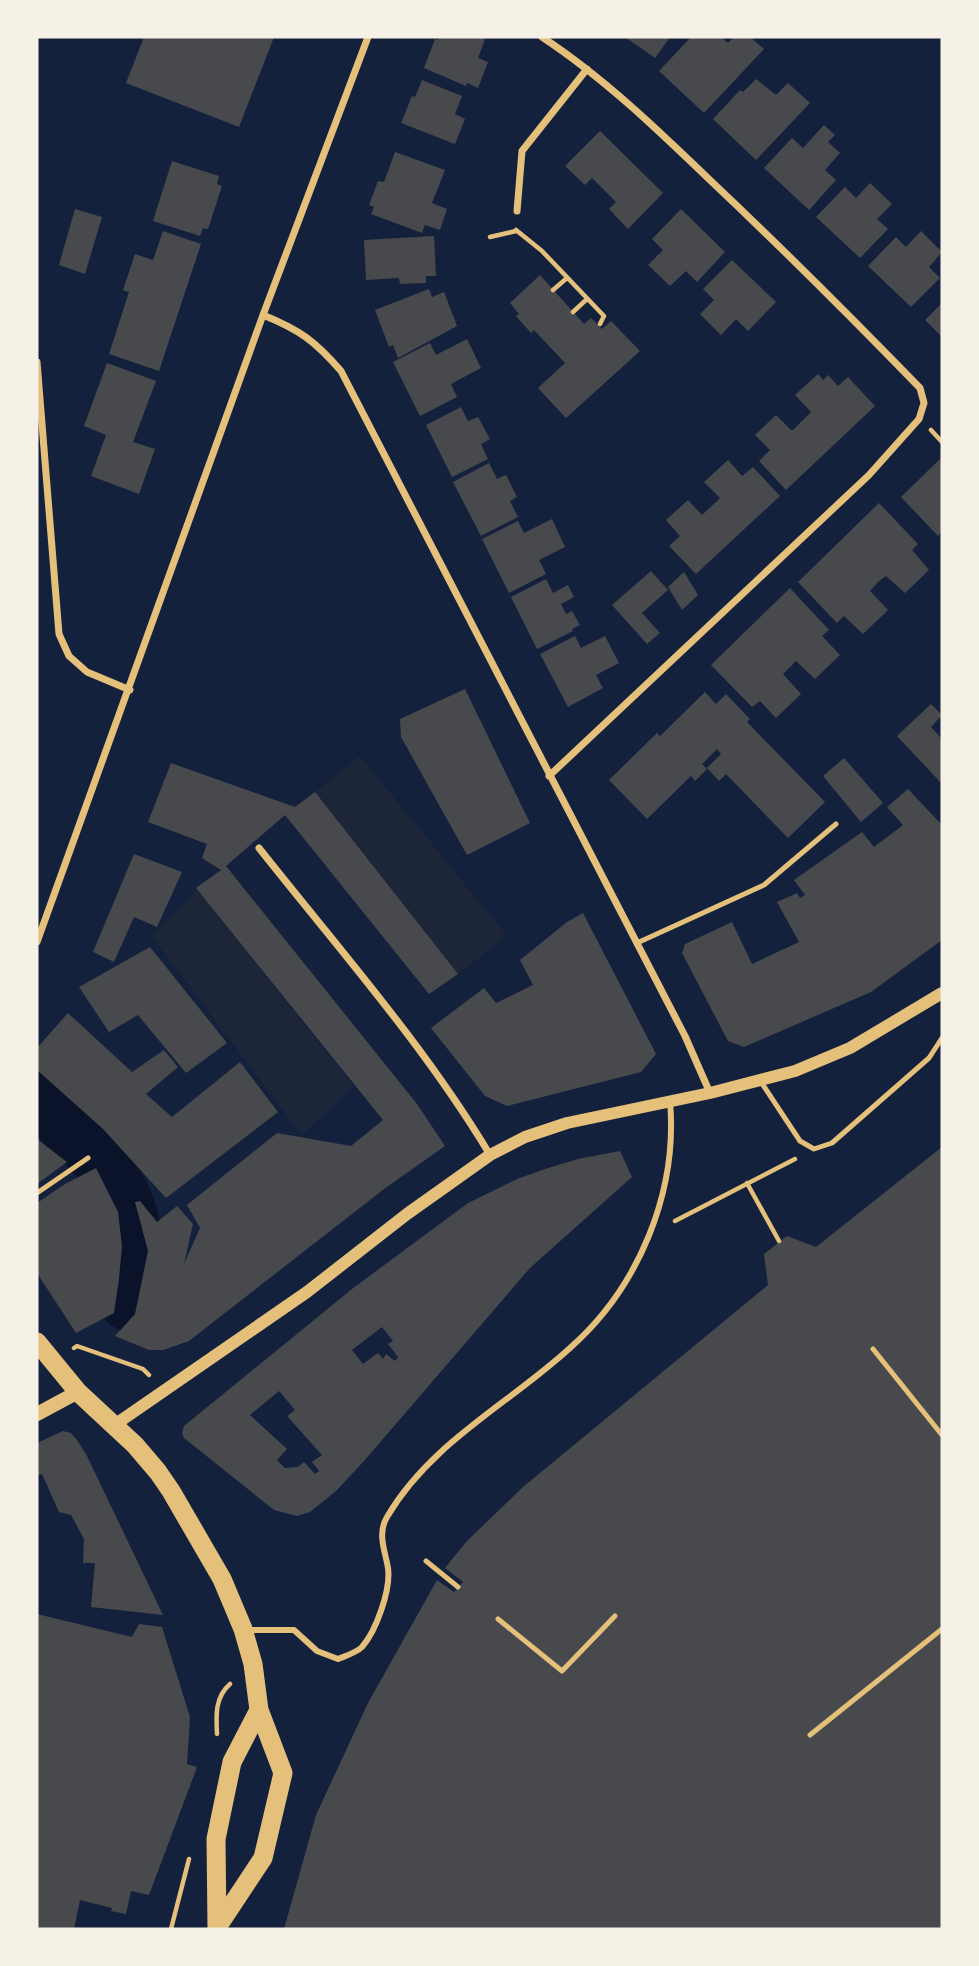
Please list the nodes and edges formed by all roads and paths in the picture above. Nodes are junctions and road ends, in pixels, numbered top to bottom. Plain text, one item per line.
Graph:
1 (368, 37) edge
2 (542, 37) edge
3 (587, 69) junction
4 (517, 211) joint
5 (516, 231) junction
6 (490, 237) dead end
7 (567, 278) junction
8 (553, 290) dead end
9 (587, 299) junction
10 (573, 312) dead end
11 (263, 315) junction
12 (600, 324) dead end
13 (37, 362) edge
14 (130, 690) junction
15 (549, 776) junction
16 (836, 824) dead end
17 (259, 848) dead end
18 (37, 942) edge
19 (637, 943) junction
20 (942, 993) edge
21 (942, 1038) edge
22 (760, 1081) junction
23 (710, 1093) junction
24 (670, 1100) junction
25 (814, 1149) junction
26 (490, 1155) junction
27 (88, 1158) dead end
28 (747, 1184) junction
29 (37, 1193) edge
30 (650, 1233) junction
31 (779, 1241) dead end
32 (37, 1342) edge
33 (77, 1346) dead end
34 (873, 1349) dead end
35 (143, 1368) dead end
36 (78, 1392) junction
37 (37, 1414) edge
38 (113, 1426) junction
39 (942, 1435) edge
40 (426, 1561) dead end
41 (458, 1587) dead end
42 (615, 1616) dead end
43 (498, 1619) dead end
44 (243, 1629) junction
45 (942, 1629) edge
46 (259, 1710) junction
47 (810, 1735) dead end
48 (190, 1856) dead end
49 (217, 1927) edge
50 (171, 1929) edge

1 - 11 street
2 - 3 street
3 - 4 street
3 - 15 street
4 - 5 path
5 - 6 path
5 - 7 path
7 - 8 path
7 - 9 path
9 - 10 path
9 - 12 path
11 - 14 street
11 - 15 street
13 - 14 street
14 - 18 street
15 - 19 street
16 - 19 lane
17 - 26 street
19 - 23 street
20 - 22 street
21 - 25 lane
22 - 23 street
22 - 25 lane
23 - 24 street
24 - 26 street
24 - 30 street
25 - 28 path
26 - 38 street
27 - 29 lane
28 - 30 path
28 - 31 path
30 - 44 street
32 - 36 highway
33 - 35 path
34 - 39 lane
36 - 37 main road
36 - 38 highway
38 - 44 highway
40 - 41 lane
42 - 43 lane
44 - 46 highway
45 - 47 lane
46 - 49 highway
46 - 49 highway
48 - 50 path

